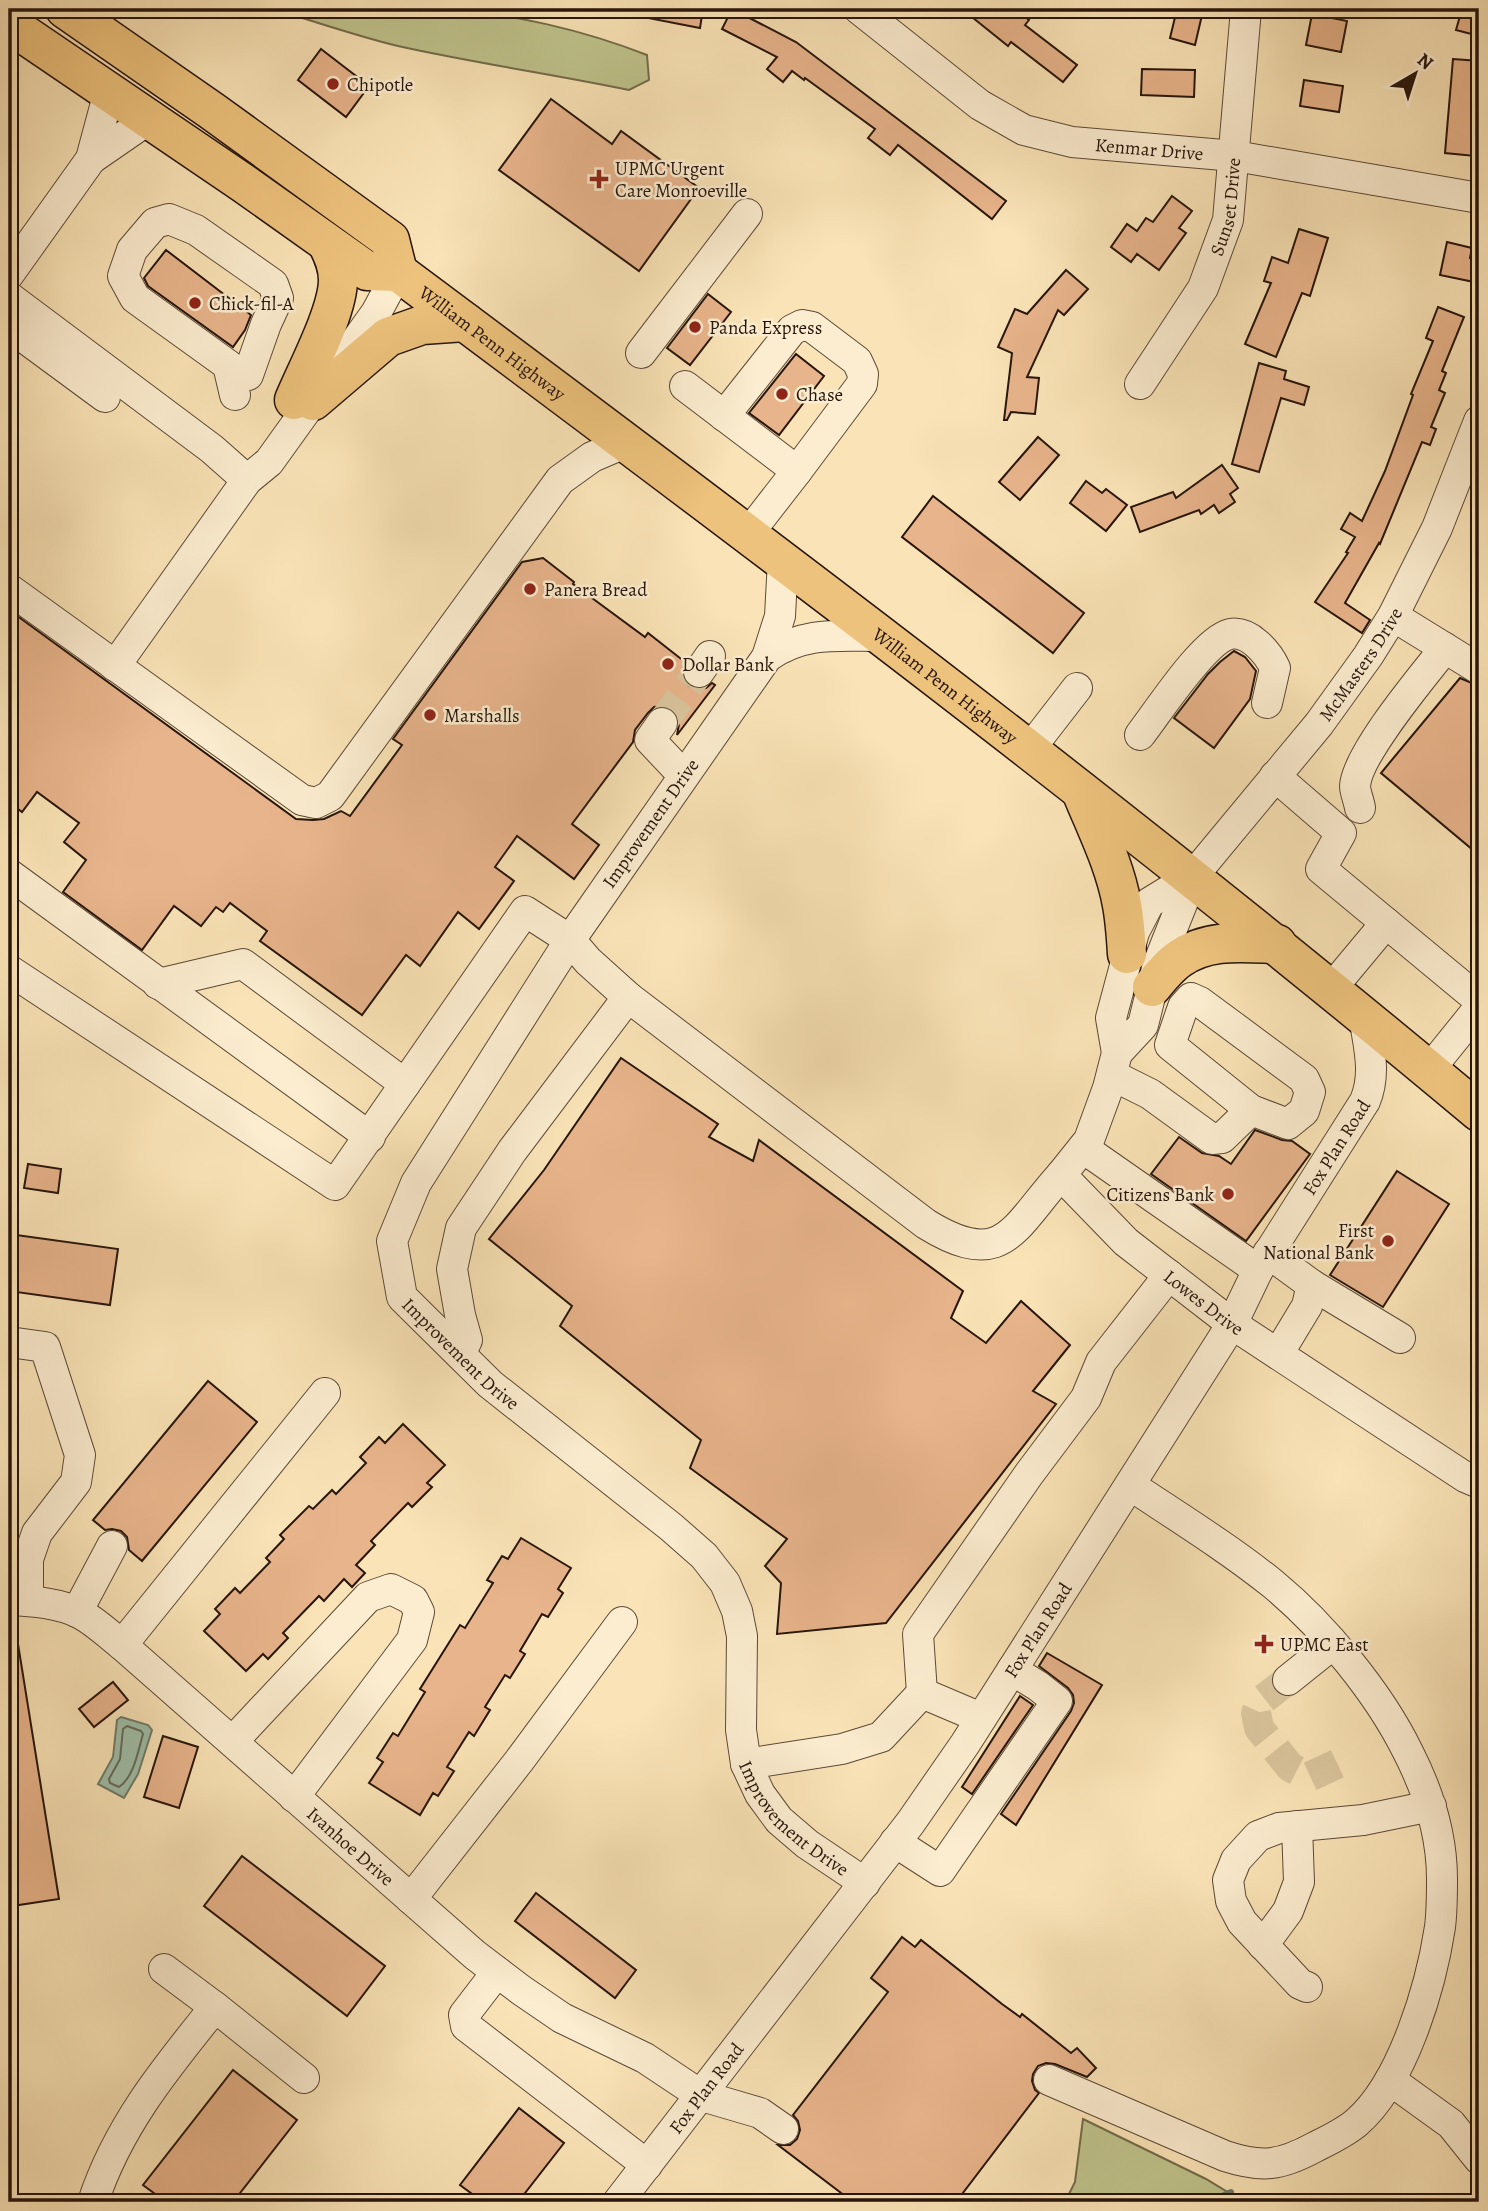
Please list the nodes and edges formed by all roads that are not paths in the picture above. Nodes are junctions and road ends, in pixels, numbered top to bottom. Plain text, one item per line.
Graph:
1 (65, 9) edge
2 (859, 9) edge
3 (1246, 9) edge
4 (9, 24) edge
5 (110, 92) junction
6 (149, 119) junction
7 (1235, 156) junction
8 (91, 159) junction
9 (1479, 198) edge
10 (747, 214) dead end
11 (327, 243) junction
12 (398, 272) junction
13 (9, 274) edge
14 (9, 297) edge
15 (466, 322) junction
16 (14, 330) dead end
17 (641, 353) dead end
18 (1140, 384) dead end
19 (242, 385) joint
20 (685, 386) dead end
21 (105, 397) dead end
22 (304, 400) junction
23 (724, 416) junction
24 (594, 418) junction
25 (1479, 421) edge
26 (627, 442) junction
27 (797, 471) junction
28 (247, 480) junction
29 (560, 480) junction
30 (748, 534) junction
31 (783, 560) junction
32 (9, 589) edge
33 (1393, 616) junction
34 (881, 636) junction
35 (1445, 648) junction
36 (767, 657) junction
37 (115, 666) junction
38 (1479, 669) edge
39 (1077, 688) dead end
40 (1267, 703) dead end
41 (662, 723) tunnel mouth
42 (1140, 735) dead end
43 (1029, 750) junction
44 (683, 775) junction
45 (1275, 776) junction
46 (1080, 790) junction
47 (1360, 808) dead end
48 (9, 874) edge
49 (1193, 876) junction
50 (1386, 923) junction
51 (570, 940) junction
52 (1277, 944) junction
53 (1127, 954) junction
54 (9, 971) edge
55 (158, 984) junction
56 (1152, 987) junction
57 (1331, 989) junction
58 (628, 997) junction
59 (1479, 1000) edge
60 (1479, 1008) edge
61 (1364, 1015) junction
62 (1170, 1045) junction
63 (1114, 1064) junction
64 (405, 1084) junction
65 (1454, 1091) edge
66 (1251, 1111) junction
67 (1479, 1136) edge
68 (370, 1137) junction
69 (1083, 1148) junction
70 (1061, 1175) junction
71 (1263, 1262) junction
72 (1169, 1275) junction
73 (1312, 1285) junction
74 (1232, 1324) junction
75 (1400, 1338) dead end
76 (9, 1342) edge
77 (460, 1354) junction
78 (1279, 1354) junction
79 (325, 1392) dead end
80 (1479, 1483) edge
81 (1130, 1485) junction
82 (112, 1546) dead end
83 (18, 1600) edge
84 (77, 1612) junction
85 (622, 1622) dead end
86 (1333, 1644) junction
87 (122, 1645) junction
88 (1012, 1670) junction
89 (1288, 1680) tunnel mouth
90 (922, 1693) junction
91 (981, 1718) junction
92 (233, 1741) junction
93 (746, 1764) junction
94 (294, 1797) junction
95 (1431, 1806) junction
96 (1297, 1826) junction
97 (895, 1842) junction
98 (865, 1883) junction
99 (411, 1899) junction
100 (1263, 1945) junction
101 (164, 1969) dead end
102 (497, 1972) junction
103 (1307, 1987) dead end
104 (215, 2007) junction
105 (304, 2078) dead end
106 (1049, 2080) dead end
107 (1390, 2080) junction
108 (702, 2096) junction
109 (1465, 2128) edge
110 (783, 2129) dead end
111 (1479, 2159) edge
112 (647, 2165) junction
113 (626, 2199) edge
114 (93, 2202) edge

1 - 12 highway
2 - 7 street, Kenmar Drive
3 - 7 street, Sunset Drive
4 - 5 highway
5 - 6 highway
5 - 8 street
6 - 8 street
6 - 11 highway
7 - 9 street, Kenmar Drive
7 - 18 street, Sunset Drive
8 - 13 street
10 - 17 street
11 - 12 highway
11 - 22 highway
12 - 15 highway, William Penn Highway
12 - 22 street
14 - 28 street
15 - 22 highway
15 - 24 highway, William Penn Highway
16 - 21 street
19 - 19 street
20 - 23 street
22 - 28 street
23 - 27 street
23 - 27 street
24 - 26 highway, William Penn Highway
24 - 29 street
25 - 33 street, McMasters Drive
26 - 29 street
26 - 30 highway, William Penn Highway
27 - 30 street
28 - 37 street
29 - 37 street
30 - 31 highway, William Penn Highway
31 - 34 highway, William Penn Highway
31 - 36 street
32 - 37 street
33 - 35 street
33 - 45 street, McMasters Drive
34 - 36 street
34 - 43 highway, William Penn Highway
35 - 38 street
35 - 47 street
36 - 44 street, Improvement Drive
39 - 43 street
40 - 42 street
41 - 44 street
43 - 46 highway, William Penn Highway
44 - 51 street, Improvement Drive
45 - 49 street, McMasters Drive
45 - 50 street
46 - 49 highway, William Penn Highway
46 - 53 highway
48 - 55 street
49 - 52 highway, William Penn Highway
49 - 53 street
49 - 56 street
50 - 57 street
50 - 59 street
51 - 58 street
51 - 64 street
51 - 77 street, Improvement Drive
52 - 56 highway
52 - 57 highway, William Penn Highway
53 - 63 street
54 - 68 street
55 - 64 street
55 - 68 street
56 - 63 street
57 - 61 highway, William Penn Highway
58 - 70 street
58 - 77 street
60 - 65 street
61 - 65 highway, William Penn Highway
61 - 71 street, Fox Plan Road
62 - 63 street
62 - 66 street
62 - 66 street
63 - 66 street
63 - 69 street
64 - 68 street
65 - 67 highway
69 - 70 street
69 - 71 street
70 - 72 street, Lowes Drive
71 - 73 street
71 - 74 street, Fox Plan Road
72 - 74 street, Lowes Drive
72 - 90 street
73 - 75 street
73 - 78 street
74 - 78 street, Lowes Drive
74 - 81 street, Fox Plan Road
76 - 83 street
77 - 93 street, Improvement Drive
78 - 80 street, Lowes Drive
79 - 87 street
81 - 86 street
81 - 88 street, Fox Plan Road
82 - 84 street
83 - 84 street, Ivanhoe Drive
84 - 87 street, Ivanhoe Drive
85 - 99 street
86 - 89 street
86 - 95 street
87 - 92 street, Ivanhoe Drive
88 - 91 street, Fox Plan Road
88 - 97 street
90 - 91 street
90 - 93 street
91 - 97 street, Fox Plan Road
92 - 94 street, Ivanhoe Drive
92 - 94 street
93 - 98 street, Improvement Drive
94 - 99 street, Ivanhoe Drive
95 - 96 street
95 - 107 street
96 - 100 street
96 - 100 street
97 - 98 street, Fox Plan Road
98 - 108 street, Fox Plan Road
99 - 102 street, Ivanhoe Drive
100 - 103 street
101 - 104 street
102 - 108 street, Ivanhoe Drive
102 - 112 street
104 - 105 street
104 - 114 street
106 - 107 street
107 - 109 street
108 - 110 street, Ivanhoe Drive
108 - 112 street, Fox Plan Road
109 - 111 street
112 - 113 street, Fox Plan Road

